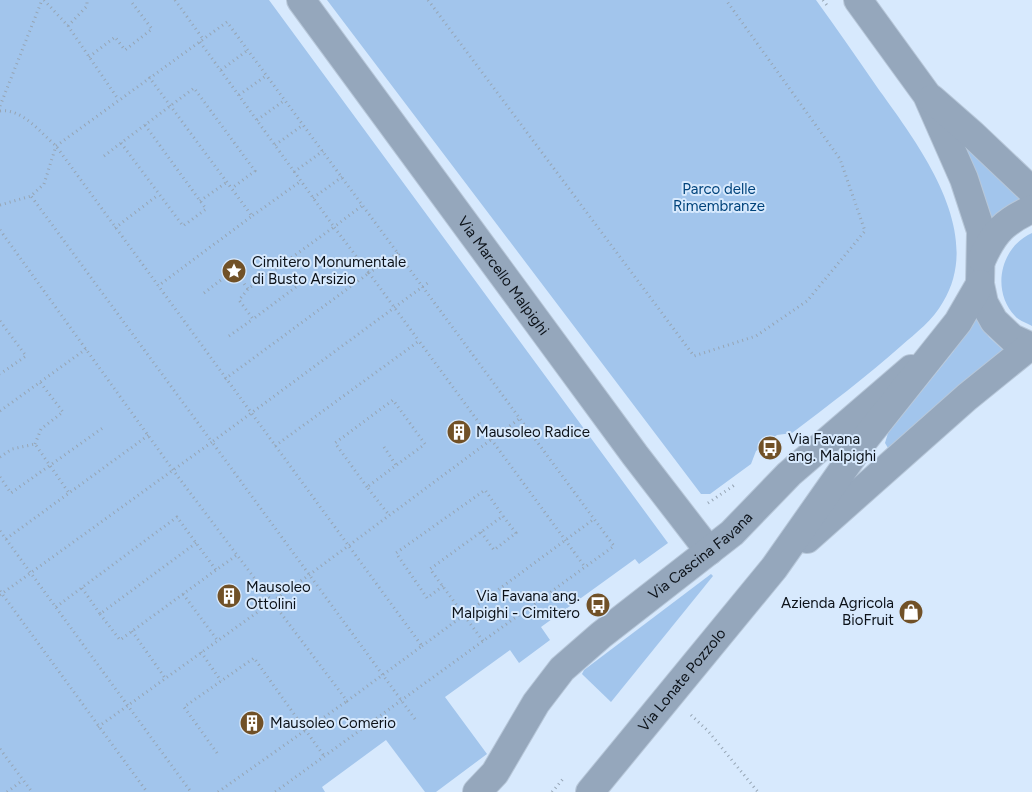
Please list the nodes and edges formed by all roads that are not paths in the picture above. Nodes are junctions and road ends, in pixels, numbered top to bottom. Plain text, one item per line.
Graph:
1 (301, 0) edge
2 (858, 0) edge
3 (927, 95) junction
4 (1032, 191) edge
5 (1032, 209) edge
6 (981, 272) junction
7 (946, 338) junction
8 (1031, 346) edge
9 (709, 551) junction
10 (774, 568) junction
11 (477, 792) edge
12 (590, 792) edge

1 - 9 street, Via Marcello Malpighi
2 - 3 street
3 - 4 street
3 - 6 street
5 - 6 street
6 - 7 street
6 - 8 street
7 - 9 street, Via Cascina Favana
7 - 10 street
8 - 10 street
9 - 11 street, Via Cascina Favana
10 - 12 street, Via Lonate Pozzolo

